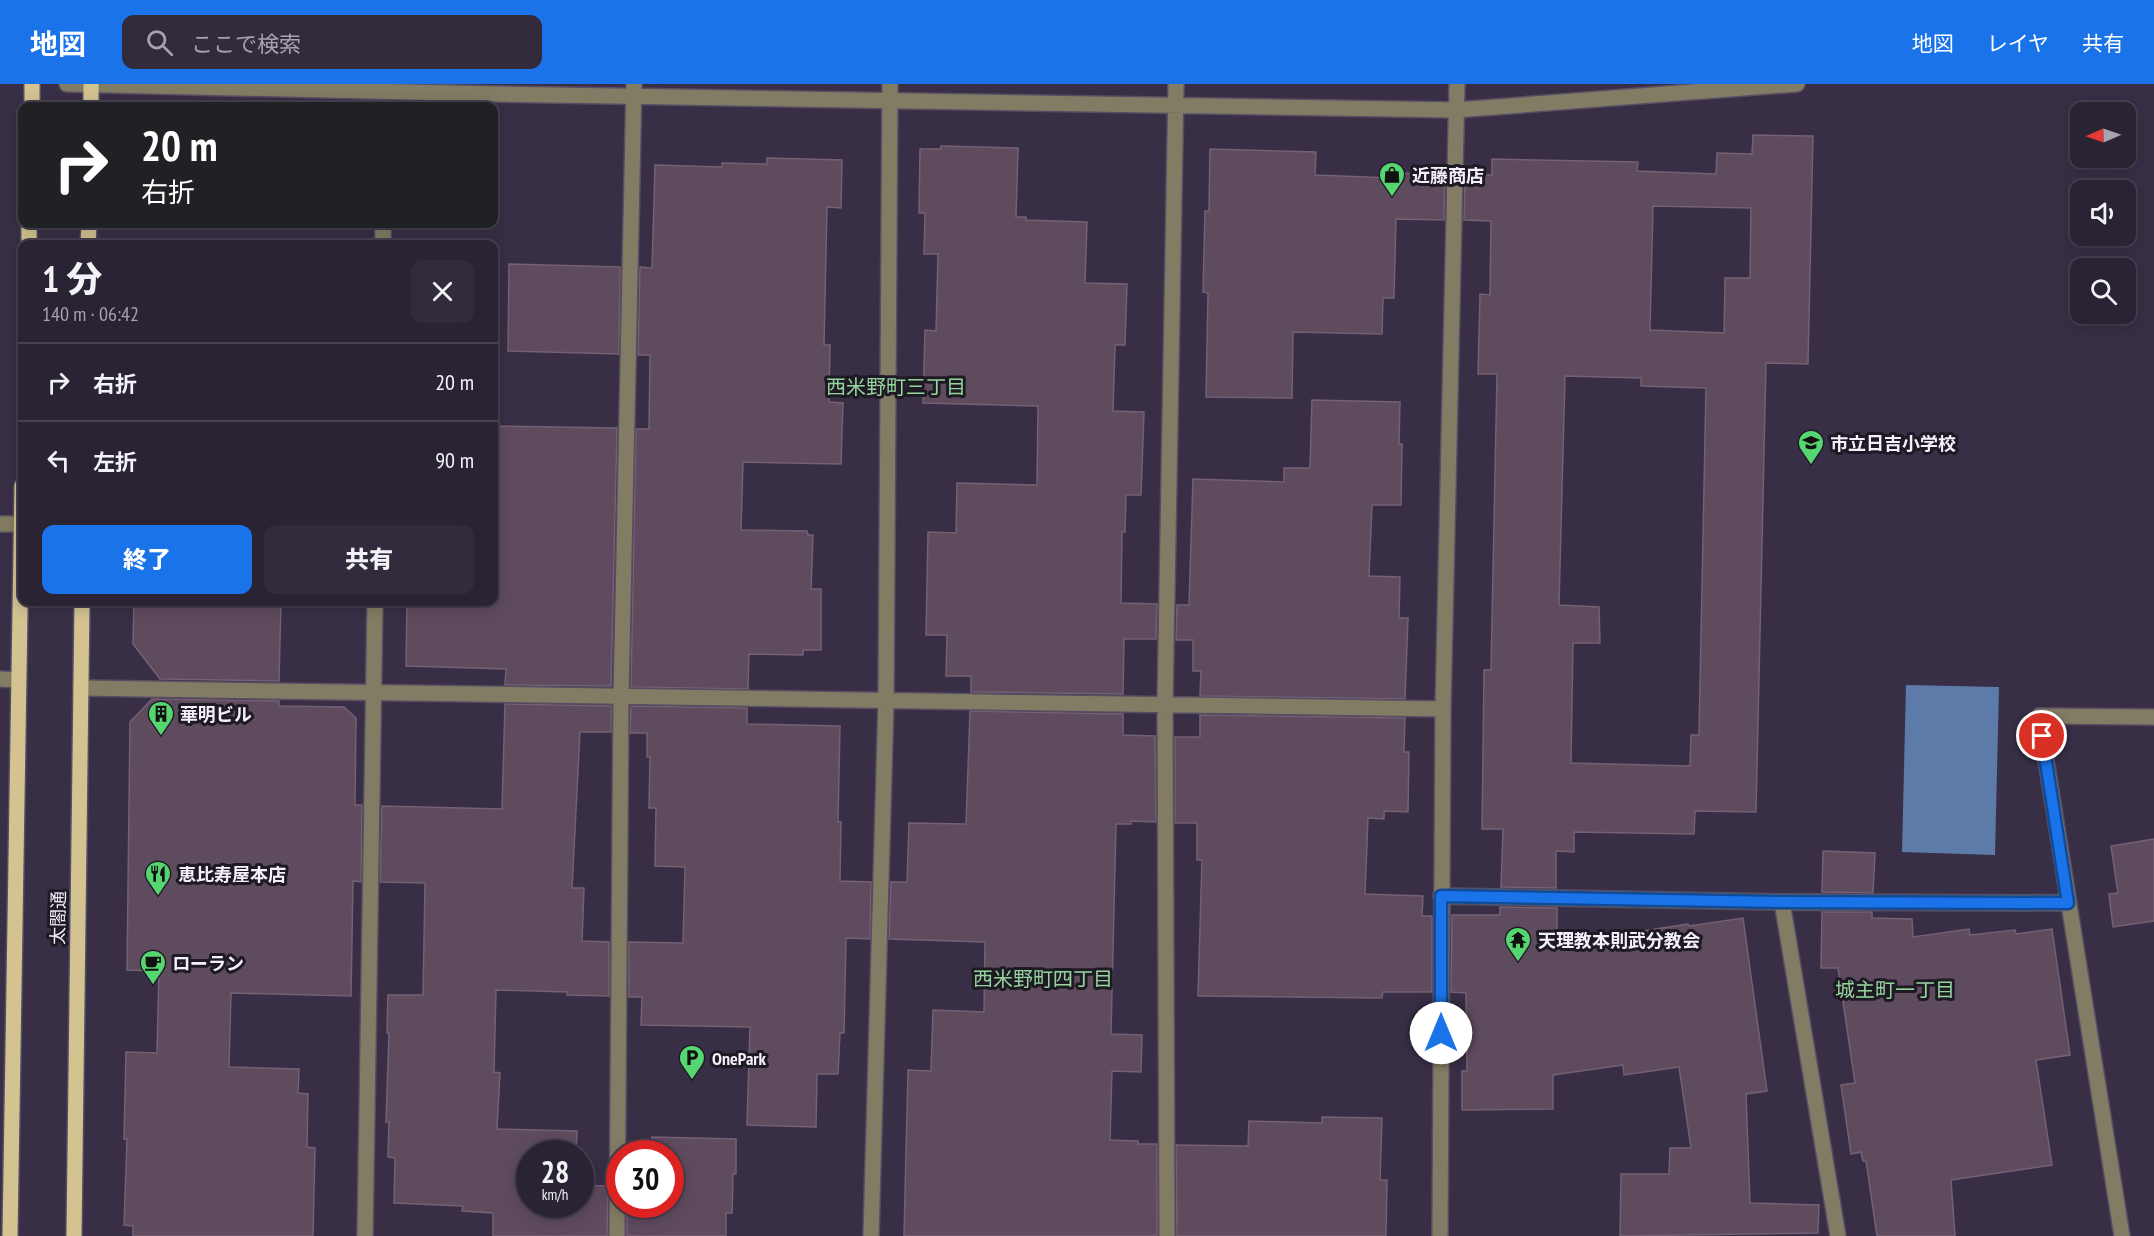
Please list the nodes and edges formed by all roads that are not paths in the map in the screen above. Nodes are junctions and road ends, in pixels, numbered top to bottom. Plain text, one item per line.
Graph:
1 (32, 84) edge
2 (68, 84) edge
3 (91, 84) edge
4 (890, 84) edge
5 (1176, 84) edge
6 (1456, 84) edge
7 (1797, 84) edge
8 (1733, 86) edge
9 (634, 90) edge
10 (386, 94) edge
11 (889, 100) junction
12 (32, 102) edge
13 (91, 102) edge
14 (1176, 105) junction
15 (1456, 110) junction
16 (0, 524) edge
17 (18, 524) edge
18 (19, 606) edge
19 (82, 606) edge
20 (375, 606) edge
21 (0, 680) edge
22 (18, 680) junction
23 (81, 688) junction
24 (374, 693) junction
25 (621, 697) junction
26 (886, 701) junction
27 (1165, 705) junction
28 (1443, 709) junction
29 (2154, 717) edge
30 (1441, 896) junction
31 (1782, 902) junction
32 (2068, 903) junction
33 (10, 1236) edge
34 (74, 1236) edge
35 (365, 1236) edge
36 (617, 1236) edge
37 (871, 1236) edge
38 (1167, 1236) edge
39 (1440, 1236) edge
40 (1838, 1236) edge
41 (2122, 1236) edge

1 - 12 main road
2 - 3 street
3 - 10 street
3 - 13 main road
4 - 11 street
5 - 14 street
6 - 15 street
7 - 8 street
8 - 15 street
9 - 10 street
9 - 11 street
9 - 25 street
11 - 14 street
11 - 26 street
14 - 15 street
14 - 27 street
15 - 28 street
16 - 17 street
18 - 22 main road
19 - 23 main road, 太閤通
20 - 24 street
21 - 22 street
22 - 33 main road
23 - 24 street
23 - 34 main road, 太閤通
24 - 25 street
24 - 35 street
25 - 26 street
25 - 36 street
26 - 27 street
26 - 37 street
27 - 28 street
27 - 38 street
28 - 30 street
29 - 32 street
30 - 31 street
30 - 39 street
31 - 32 street
31 - 40 street
32 - 41 street

